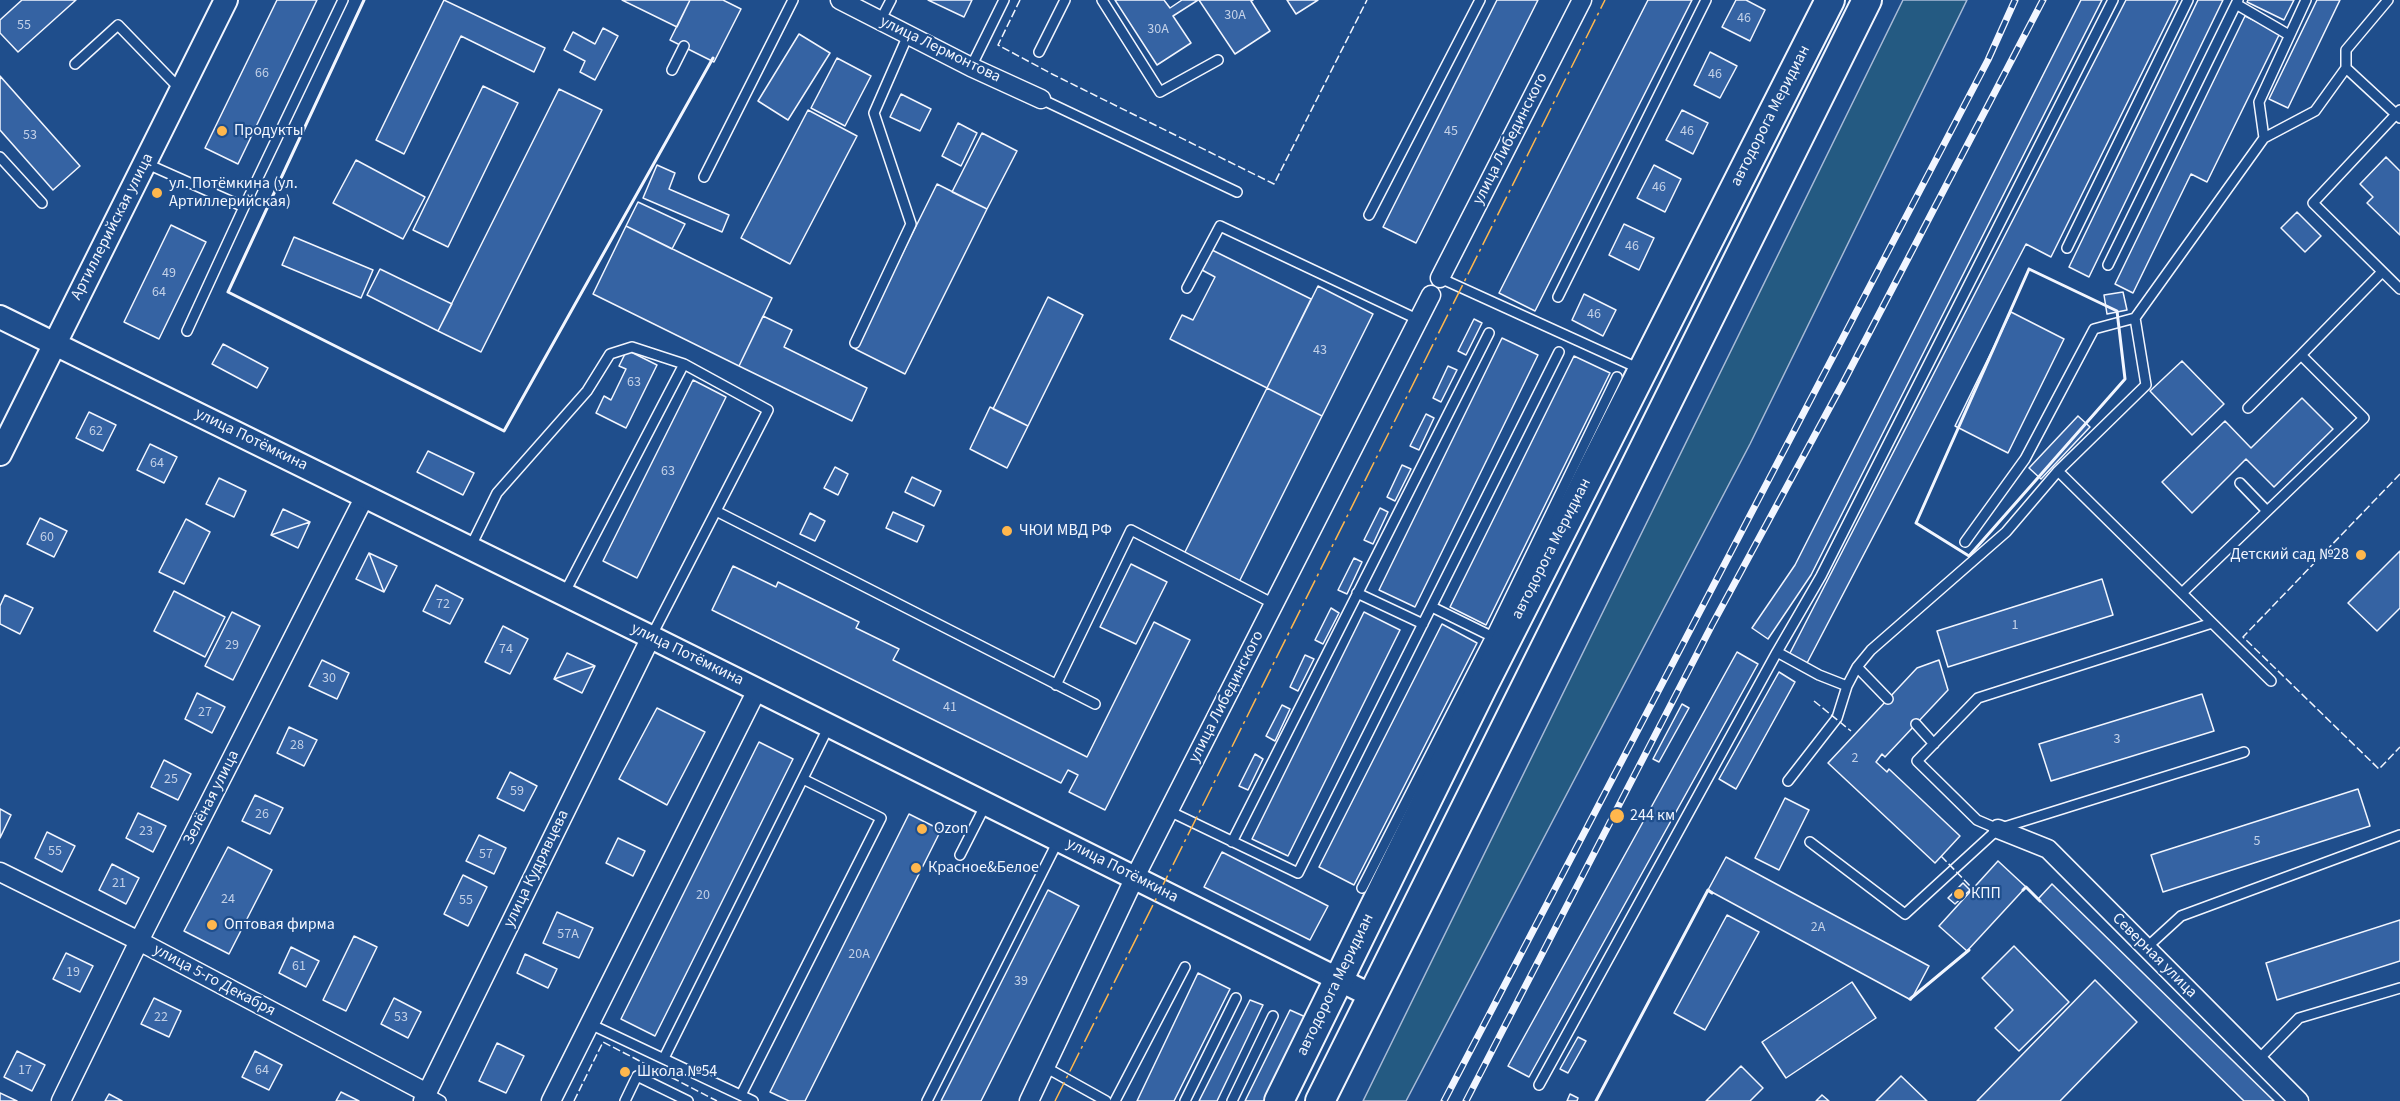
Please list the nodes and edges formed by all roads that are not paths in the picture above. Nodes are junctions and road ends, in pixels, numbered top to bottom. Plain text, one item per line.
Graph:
1 (226, 0) edge
2 (343, 0) edge
3 (793, 0) edge
4 (840, 0) edge
5 (891, 0) edge
6 (1004, 0) edge
7 (1065, 0) edge
8 (1102, 0) edge
9 (1480, 0) edge
10 (1582, 0) edge
11 (1706, 0) edge
12 (1830, 0) edge
13 (1867, 0) edge
14 (2113, 0) edge
15 (2188, 0) edge
16 (2306, 0) edge
17 (2388, 0) edge
18 (2237, 2) edge
19 (880, 21) junction
20 (908, 35) junction
21 (2289, 35) junction
22 (684, 46) dead end
23 (1039, 52) dead end
24 (1218, 60) dead end
25 (75, 64) dead end
26 (971, 67) junction
27 (2346, 68) junction
28 (672, 70) dead end
29 (182, 91) junction
30 (1041, 99) joint
31 (2399, 114) edge
32 (2264, 138) junction
33 (0, 157) edge
34 (145, 163) junction
35 (704, 177) dead end
36 (1237, 192) dead end
37 (42, 204) dead end
38 (244, 207) junction
39 (1370, 215) dead end
40 (2067, 248) dead end
41 (2108, 265) dead end
42 (2382, 272) junction
43 (1440, 278) joint
44 (1187, 288) dead end
45 (2400, 289) edge
46 (1431, 295) dead end
47 (1558, 297) dead end
48 (0, 317) edge
49 (2135, 318) junction
50 (1419, 320) junction
51 (187, 331) dead end
52 (1489, 333) dead end
53 (855, 343) dead end
54 (54, 345) junction
55 (1559, 352) dead end
56 (2301, 355) junction
57 (684, 364) junction
58 (1629, 373) junction
59 (2248, 408) dead end
60 (0, 454) edge
61 (2058, 471) junction
62 (2240, 483) dead end
63 (365, 496) junction
64 (2266, 510) junction
65 (716, 511) junction
66 (1965, 542) dead end
67 (470, 548) junction
68 (1357, 593) junction
69 (2182, 593) junction
70 (564, 594) junction
71 (1274, 604) junction
72 (1432, 607) junction
73 (2212, 623) junction
74 (1423, 624) junction
75 (1491, 636) junction
76 (651, 637) junction
77 (1777, 652) junction
78 (1857, 667) junction
79 (2271, 681) dead end
80 (1056, 685) junction
81 (1846, 686) junction
82 (757, 690) junction
83 (1888, 699) dead end
84 (1095, 704) dead end
85 (1916, 724) dead end
86 (829, 726) junction
87 (1934, 744) junction
88 (2244, 752) dead end
89 (803, 779) junction
90 (1788, 781) dead end
91 (986, 804) junction
92 (1169, 811) junction
93 (1998, 829) junction
94 (2400, 835) edge
95 (1059, 839) junction
96 (1232, 842) junction
97 (1809, 842) dead end
98 (960, 855) dead end
99 (0, 872) edge
100 (1135, 877) junction
101 (1362, 888) dead end
102 (139, 941) junction
103 (2146, 948) junction
104 (1185, 967) dead end
105 (1340, 980) junction
106 (2400, 988) edge
107 (1372, 996) junction
108 (1236, 998) dead end
109 (1274, 1016) dead end
110 (590, 1024) junction
111 (664, 1058) junction
112 (2258, 1060) junction
113 (1045, 1067) junction
114 (1539, 1085) dead end
115 (741, 1095) junction
116 (430, 1098) edge
117 (61, 1101) edge
118 (551, 1101) edge
119 (625, 1101) edge
120 (688, 1101) edge
121 (753, 1101) edge
122 (927, 1101) edge
123 (1029, 1101) edge
124 (1107, 1101) edge
125 (1115, 1101) edge
126 (1185, 1101) edge
127 (1232, 1101) edge
128 (1279, 1101) edge
129 (1320, 1101) edge
130 (2299, 1101) edge

1 - 29 street, Артиллерийская улица
2 - 38 lane
3 - 35 lane
4 - 19 street, улица Лермонтова
5 - 19 lane
6 - 26 lane
7 - 23 lane
8 - 24 lane
9 - 39 lane
10 - 43 street, улица Либединского
11 - 47 lane
12 - 58 main road, автодорога Меридиан
13 - 107 main road, автодорога Меридиан
14 - 77 lane
15 - 40 lane
16 - 21 lane
17 - 27 lane
18 - 21 lane
18 - 41 lane
19 - 20 street, улица Лермонтова
20 - 26 street, улица Лермонтова
20 - 53 lane
21 - 32 lane
22 - 28 lane
25 - 29 lane
26 - 30 street, улица Лермонтова
27 - 31 lane
27 - 32 lane
29 - 34 street, Артиллерийская улица
30 - 36 lane
31 - 42 lane
32 - 49 lane
33 - 37 lane
34 - 38 lane
34 - 54 street, Артиллерийская улица
38 - 51 lane
42 - 45 lane
42 - 56 lane
43 - 58 lane
44 - 50 lane
46 - 50 street, улица Либединского
48 - 54 street, улица Потёмкина
49 - 61 lane
49 - 66 lane
50 - 71 street, улица Либединского
52 - 68 lane
54 - 60 street, Артиллерийская улица
54 - 63 street, улица Потёмкина
55 - 72 lane
56 - 59 lane
56 - 64 lane
57 - 65 lane
57 - 67 lane
57 - 70 lane
58 - 75 lane
58 - 105 main road, автодорога Меридиан
61 - 69 lane
61 - 78 lane
62 - 64 lane
63 - 67 street, улица Потёмкина
63 - 102 street, Зелёная улица
64 - 69 lane
65 - 76 lane
65 - 80 lane
67 - 70 street, улица Потёмкина
68 - 74 lane
68 - 96 lane
69 - 73 lane
70 - 76 street, улица Потёмкина
71 - 80 lane
71 - 92 street, улица Либединского
72 - 74 lane
72 - 75 lane
73 - 79 lane
73 - 87 lane
74 - 96 lane
75 - 101 lane
76 - 82 street, улица Потёмкина
76 - 116 street, улица Кудрявцева
77 - 81 lane
77 - 114 lane
78 - 81 lane
78 - 83 lane
80 - 84 lane
81 - 90 lane
82 - 86 street, улица Потёмкина
82 - 110 street
85 - 87 lane
86 - 89 lane
86 - 91 street, улица Потёмкина
87 - 93 lane
88 - 93 lane
89 - 111 lane
89 - 115 lane
91 - 95 street, улица Потёмкина
91 - 98 lane
92 - 96 lane
92 - 100 street, улица Либединского
93 - 97 lane
93 - 103 street, Северная улица
94 - 103 lane
95 - 100 street, улица Потёмкина
95 - 122 lane
99 - 102 street, улица 5-го Декабря
100 - 105 street, улица Потёмкина
100 - 113 street, улица Либединского
102 - 116 street, улица 5-го Декабря
102 - 117 street, Зелёная улица
103 - 112 street, Северная улица
104 - 125 lane
105 - 107 street, улица Потёмкина
105 - 128 main road, автодорога Меридиан
106 - 112 lane
107 - 129 main road, автодорога Меридиан
108 - 126 lane
109 - 127 lane
110 - 111 lane
110 - 118 street
111 - 115 lane
112 - 130 street, Северная улица
113 - 123 street, улица Либединского
113 - 124 lane
115 - 121 lane
119 - 120 lane

